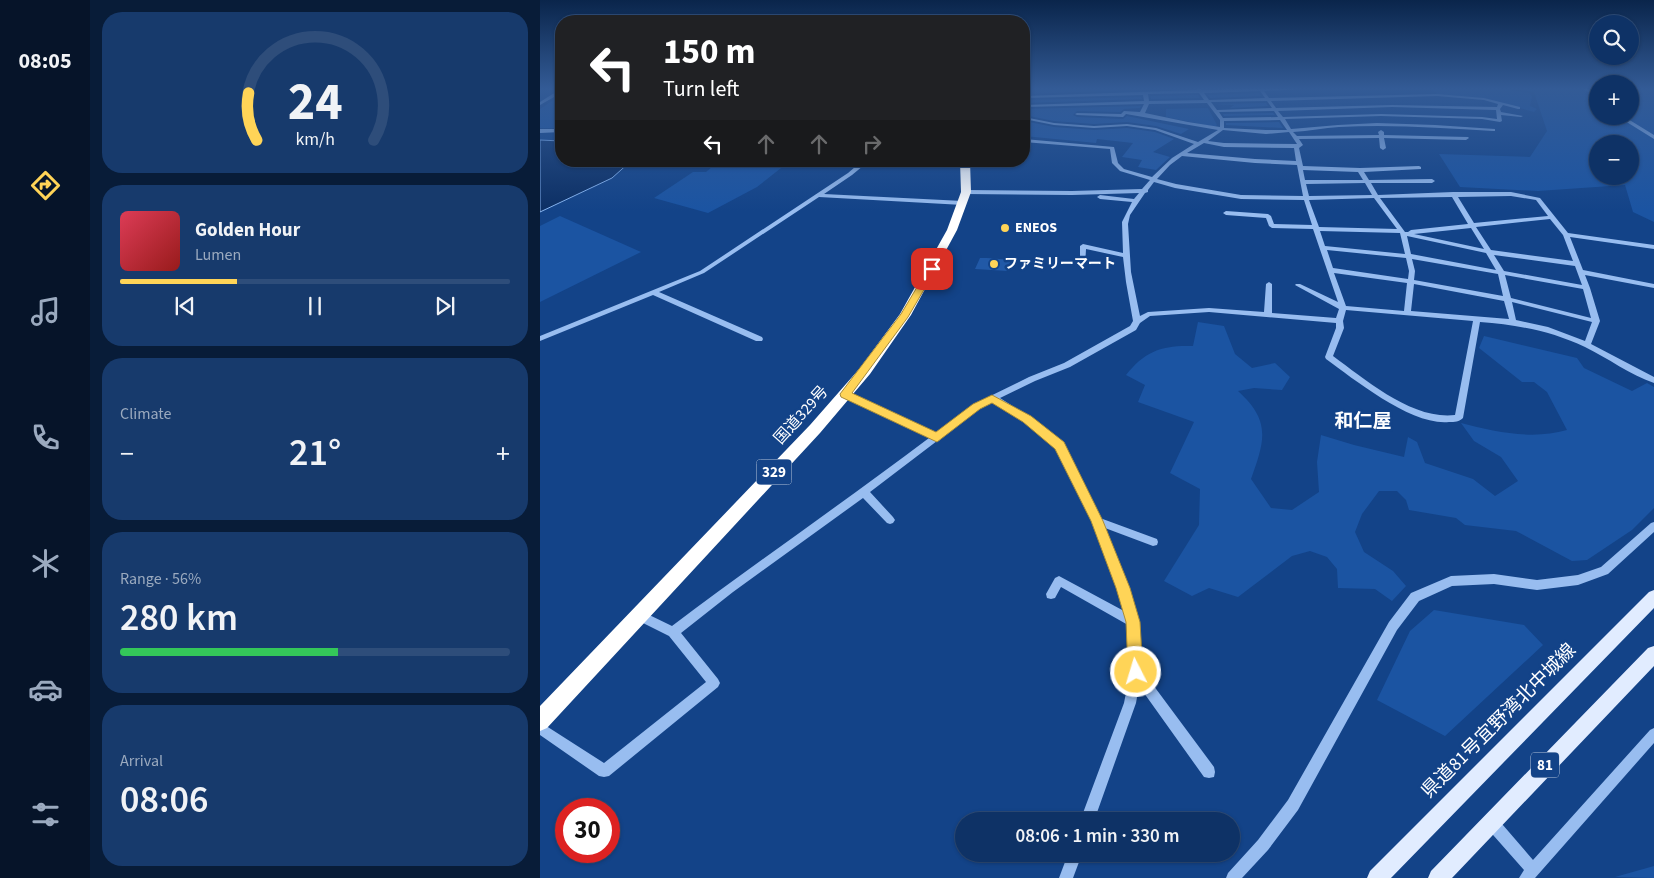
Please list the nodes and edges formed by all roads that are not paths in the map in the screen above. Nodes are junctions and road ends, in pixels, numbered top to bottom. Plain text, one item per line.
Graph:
1 (1156, 129) edge
2 (1222, 129) joint
3 (1309, 129) edge
4 (1380, 129) edge
5 (1481, 129) edge
6 (1642, 129) edge
7 (1493, 130) dead end
8 (540, 131) edge
9 (555, 131) edge
10 (1290, 131) junction
11 (1381, 136) junction
12 (1654, 136) edge
13 (1296, 138) junction
14 (1466, 138) dead end
15 (1030, 141) edge
16 (1202, 143) junction
17 (1296, 147) junction
18 (1383, 148) dead end
19 (1182, 154) junction
20 (1300, 165) junction
21 (858, 167) edge
22 (965, 167) edge
23 (1418, 168) dead end
24 (1360, 170) junction
25 (1153, 179) junction
26 (1432, 181) dead end
27 (1303, 182) junction
28 (1368, 182) junction
29 (1146, 190) junction
30 (1072, 193) junction
31 (1453, 194) junction
32 (818, 195) junction
33 (1376, 197) junction
34 (964, 198) junction
35 (1306, 198) junction
36 (1136, 201) junction
37 (1226, 214) dead end
38 (1553, 217) junction
39 (1472, 227) junction
40 (1316, 228) junction
41 (1403, 232) junction
42 (1566, 235) junction
43 (1654, 247) edge
44 (1322, 248) junction
45 (1489, 252) junction
46 (1126, 256) junction
47 (1409, 256) junction
48 (1577, 264) junction
49 (1082, 268) dead end
50 (1330, 270) junction
51 (1501, 272) junction
52 (1581, 272) junction
53 (1411, 281) junction
54 (1269, 284) dead end
55 (1298, 285) dead end
56 (1654, 286) edge
57 (1587, 288) junction
58 (654, 293) junction
59 (1507, 299) junction
60 (1343, 308) junction
61 (1407, 313) junction
62 (1268, 315) junction
63 (1477, 319) junction
64 (1137, 321) junction
65 (1339, 321) junction
66 (1596, 321) junction
67 (1513, 322) junction
68 (540, 339) edge
69 (759, 339) dead end
70 (1587, 345) junction
71 (1654, 380) edge
72 (845, 394) junction
73 (992, 398) junction
74 (937, 438) junction
75 (864, 492) junction
76 (890, 520) dead end
77 (1097, 521) junction
78 (1654, 526) edge
79 (1153, 542) dead end
80 (1051, 594) dead end
81 (1654, 597) edge
82 (639, 615) junction
83 (1133, 622) junction
84 (673, 632) junction
85 (1654, 654) edge
86 (1136, 672) junction
87 (540, 721) edge
88 (540, 728) edge
89 (1654, 734) edge
90 (1209, 772) dead end
91 (1089, 812) edge
92 (1491, 822) junction
93 (1072, 862) edge
94 (1530, 874) edge
95 (1066, 878) edge
96 (1234, 878) edge
97 (1377, 878) edge
98 (1438, 878) edge

1 - 16 street
2 - 10 street
2 - 16 street
3 - 10 street
4 - 11 street
5 - 7 street
6 - 12 street
8 - 9 street
10 - 13 street
11 - 13 street
11 - 14 street
11 - 18 street
13 - 17 street
15 - 25 street
16 - 17 street
16 - 19 street
17 - 20 street
19 - 20 street
19 - 25 street
20 - 24 street
20 - 27 street
21 - 32 street
22 - 34 highway, 国道329号 / 329
23 - 24 street
24 - 28 street
25 - 29 street
25 - 35 street
26 - 28 street
27 - 28 street
27 - 35 street
28 - 33 street
29 - 30 street
29 - 36 street
30 - 34 street
30 - 36 street
31 - 33 street
31 - 38 street
31 - 39 street
32 - 34 street
32 - 58 street
33 - 35 street
33 - 41 street
34 - 72 highway, 国道329号 / 329
35 - 40 street
36 - 46 street
37 - 40 street
38 - 39 street
38 - 42 street
39 - 41 street
39 - 45 street
40 - 41 street
40 - 44 street
41 - 45 street
41 - 47 street
42 - 43 street
42 - 48 street
44 - 47 street
44 - 50 street
45 - 48 street
45 - 51 street
46 - 49 street
46 - 64 street
47 - 51 street
47 - 53 street
48 - 52 street
50 - 53 street
50 - 60 street
51 - 57 street
51 - 59 street
52 - 56 street
52 - 57 street
53 - 59 street
53 - 61 street
54 - 62 street
55 - 60 street
57 - 66 street
58 - 68 street
58 - 69 street
59 - 66 street
59 - 67 street
60 - 61 street
60 - 65 street
61 - 63 street
62 - 64 street
62 - 65 street
63 - 65 street
63 - 67 street
64 - 73 street
66 - 70 street
67 - 70 street
70 - 71 street
72 - 74 street
72 - 82 highway, 国道329号 / 329
73 - 74 street
73 - 77 street
74 - 75 street
75 - 76 street
75 - 84 street
77 - 79 street
77 - 83 street
78 - 96 street
80 - 83 street
81 - 97 main road, 県道81号宜野湾北中城線 / 81
82 - 84 street
82 - 87 highway, 国道329号 / 329
83 - 86 street
84 - 88 street
85 - 92 main road, 81
86 - 90 street
86 - 91 street
89 - 94 street
92 - 94 street
92 - 98 main road, 81
93 - 95 street

